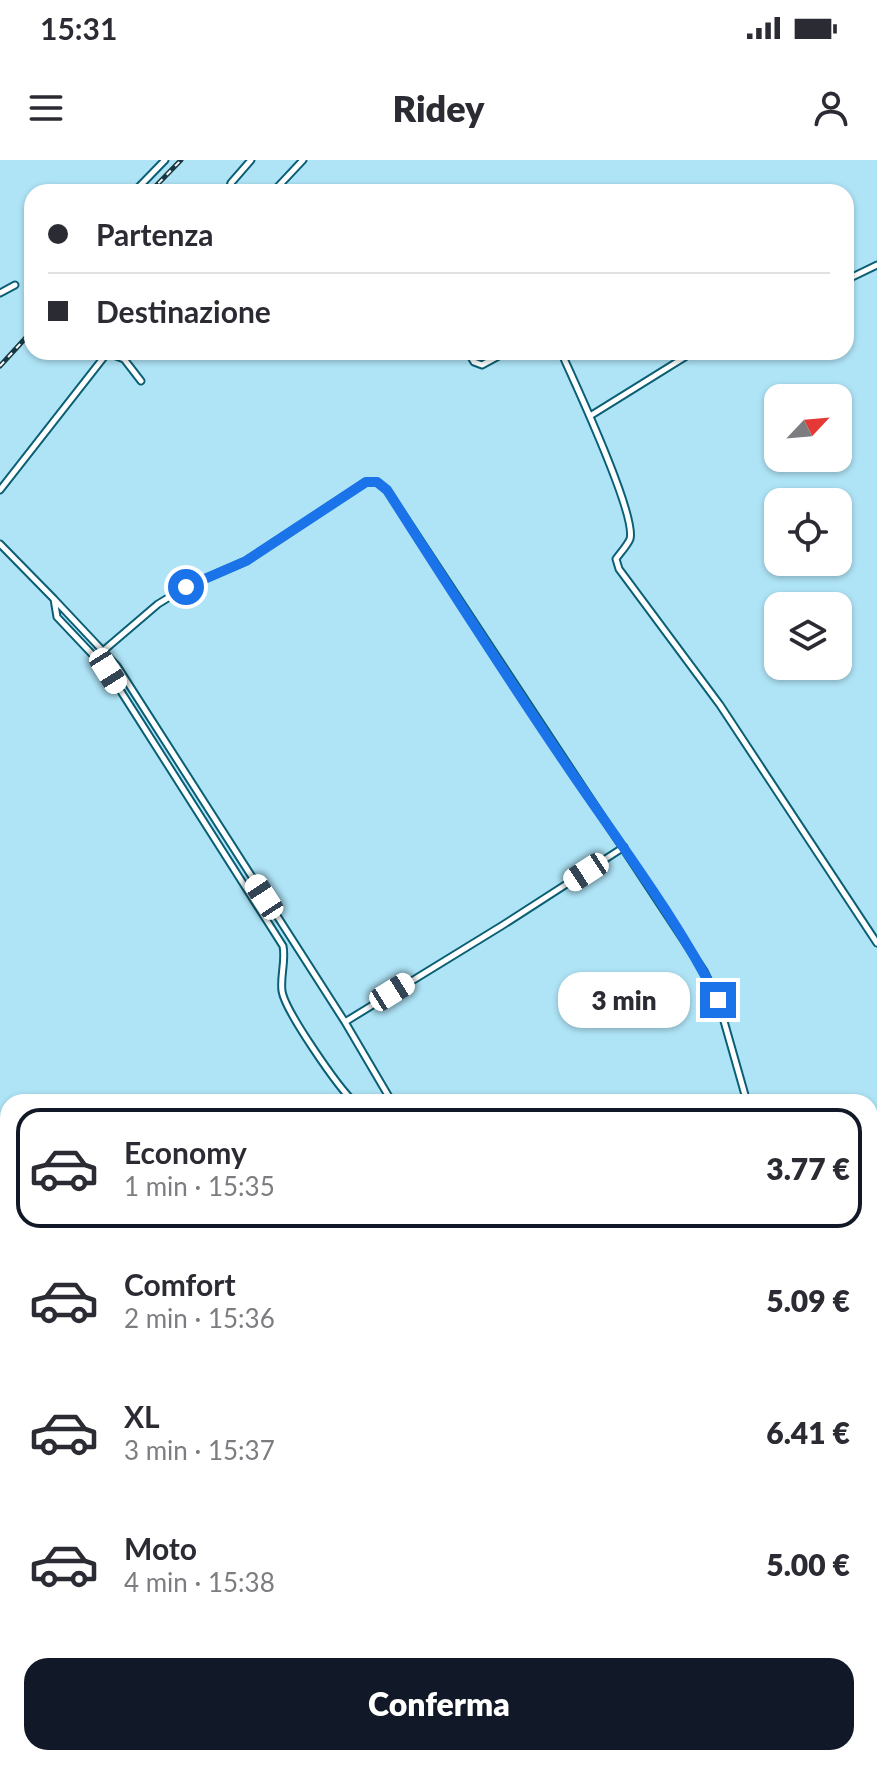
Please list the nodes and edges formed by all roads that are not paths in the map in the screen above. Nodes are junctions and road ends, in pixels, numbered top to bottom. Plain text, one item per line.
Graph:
1 (165, 160) edge
2 (251, 160) edge
3 (303, 160) edge
4 (142, 184) edge
5 (231, 184) edge
6 (280, 184) edge
7 (877, 265) edge
8 (854, 276) edge
9 (15, 285) dead end
10 (0, 293) edge
11 (102, 360) edge
12 (125, 360) edge
13 (473, 360) edge
14 (491, 360) edge
15 (565, 360) edge
16 (680, 360) edge
17 (141, 381) dead end
18 (590, 416) junction
19 (0, 490) edge
20 (0, 544) edge
21 (54, 599) junction
22 (104, 650) junction
23 (96, 657) junction
24 (624, 847) junction
25 (877, 943) edge
26 (345, 1022) junction
27 (347, 1094) edge
28 (387, 1094) edge
29 (745, 1094) edge

1 - 4 street
2 - 5 street
3 - 6 street
7 - 8 street
9 - 10 street
11 - 19 street
12 - 17 street
13 - 14 street
15 - 18 street
16 - 18 street
18 - 25 street
20 - 21 street
21 - 22 street
21 - 23 street
22 - 23 street
22 - 24 street
22 - 26 street
23 - 27 street
24 - 26 street
24 - 29 street
26 - 28 street

